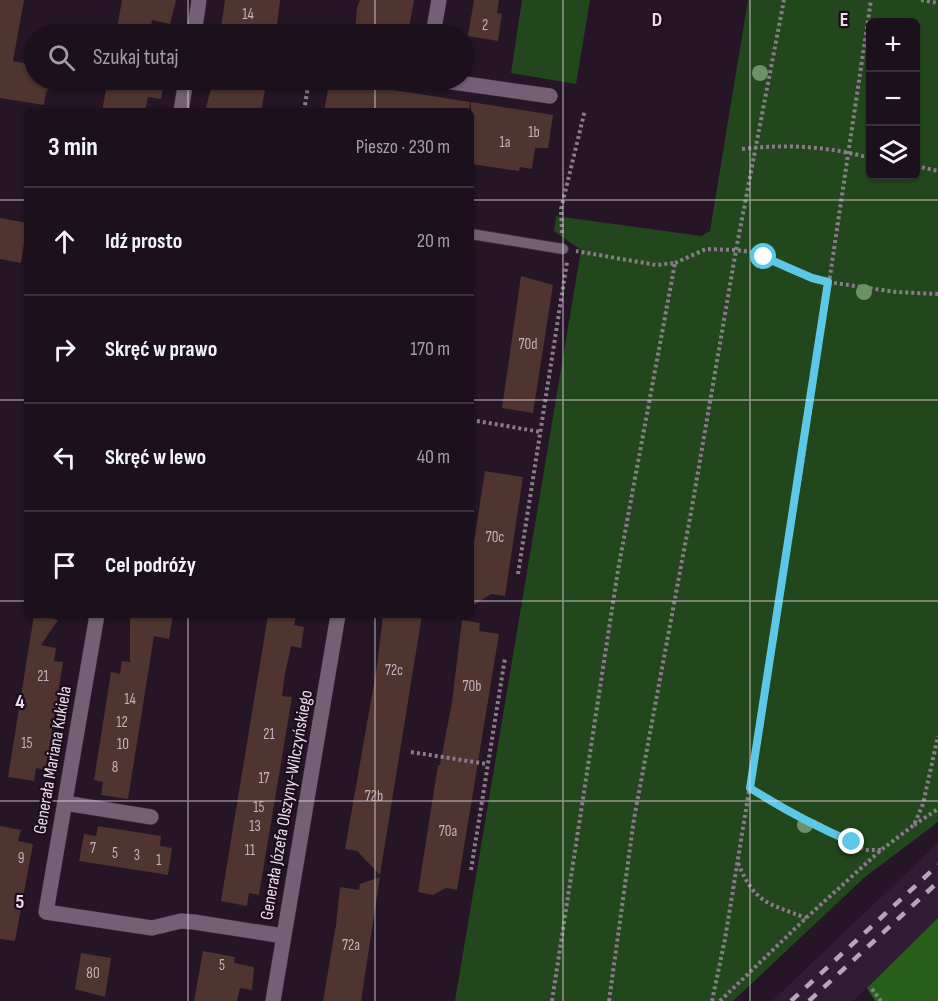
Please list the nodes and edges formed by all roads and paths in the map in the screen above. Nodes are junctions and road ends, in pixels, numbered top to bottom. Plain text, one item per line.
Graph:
1 (199, 0) edge
2 (439, 0) edge
3 (784, 0) edge
4 (870, 0) edge
5 (921, 0) edge
6 (938, 3) edge
7 (195, 24) edge
8 (435, 24) edge
9 (474, 85) edge
10 (184, 90) edge
11 (307, 90) edge
12 (550, 96) dead end
13 (181, 108) edge
14 (304, 108) edge
15 (585, 110) dead end
16 (755, 148) junction
17 (741, 149) dead end
18 (848, 152) junction
19 (866, 157) edge
20 (920, 167) edge
21 (938, 171) edge
22 (474, 235) edge
23 (565, 250) junction
24 (736, 250) junction
25 (675, 263) junction
26 (828, 282) junction
27 (938, 294) edge
28 (474, 421) edge
29 (541, 432) junction
30 (518, 574) dead end
31 (96, 618) edge
32 (337, 618) edge
33 (505, 658) dead end
34 (938, 736) edge
35 (411, 752) dead end
36 (487, 764) junction
37 (750, 788) junction
38 (65, 803) junction
39 (938, 809) edge
40 (151, 818) dead end
41 (914, 825) junction
42 (881, 850) junction
43 (738, 863) junction
44 (471, 870) dead end
45 (806, 918) junction
46 (284, 936) junction
47 (872, 989) dead end
48 (273, 1001) edge
49 (552, 1001) edge
50 (609, 1001) edge
51 (712, 1001) edge
52 (720, 1001) edge
53 (881, 1001) edge

1 - 7 street
2 - 8 street
3 - 16 path
4 - 18 path
5 - 6 path
9 - 12 street
10 - 13 street
11 - 14 path
15 - 23 path
16 - 17 path
16 - 18 path
16 - 24 path
18 - 19 path
18 - 26 path
20 - 21 path
22 - 23 lane
23 - 25 path
23 - 29 path
24 - 25 path
24 - 26 path
24 - 50 path
25 - 49 path
26 - 27 path
26 - 37 path
28 - 29 path
29 - 30 path
31 - 38 street, Generała Mariana Kukiela
32 - 46 street, Generała Józefa Olszyny-Wilczyńskiego
33 - 36 path
34 - 41 path
35 - 36 path
36 - 44 path
37 - 42 path
37 - 43 path
38 - 40 street
38 - 46 street, Generała Mariana Kukiela
39 - 41 path
41 - 42 path
42 - 45 path
43 - 45 path
43 - 51 path
45 - 52 path
46 - 48 street, Generała Józefa Olszyny-Wilczyńskiego
47 - 53 path

